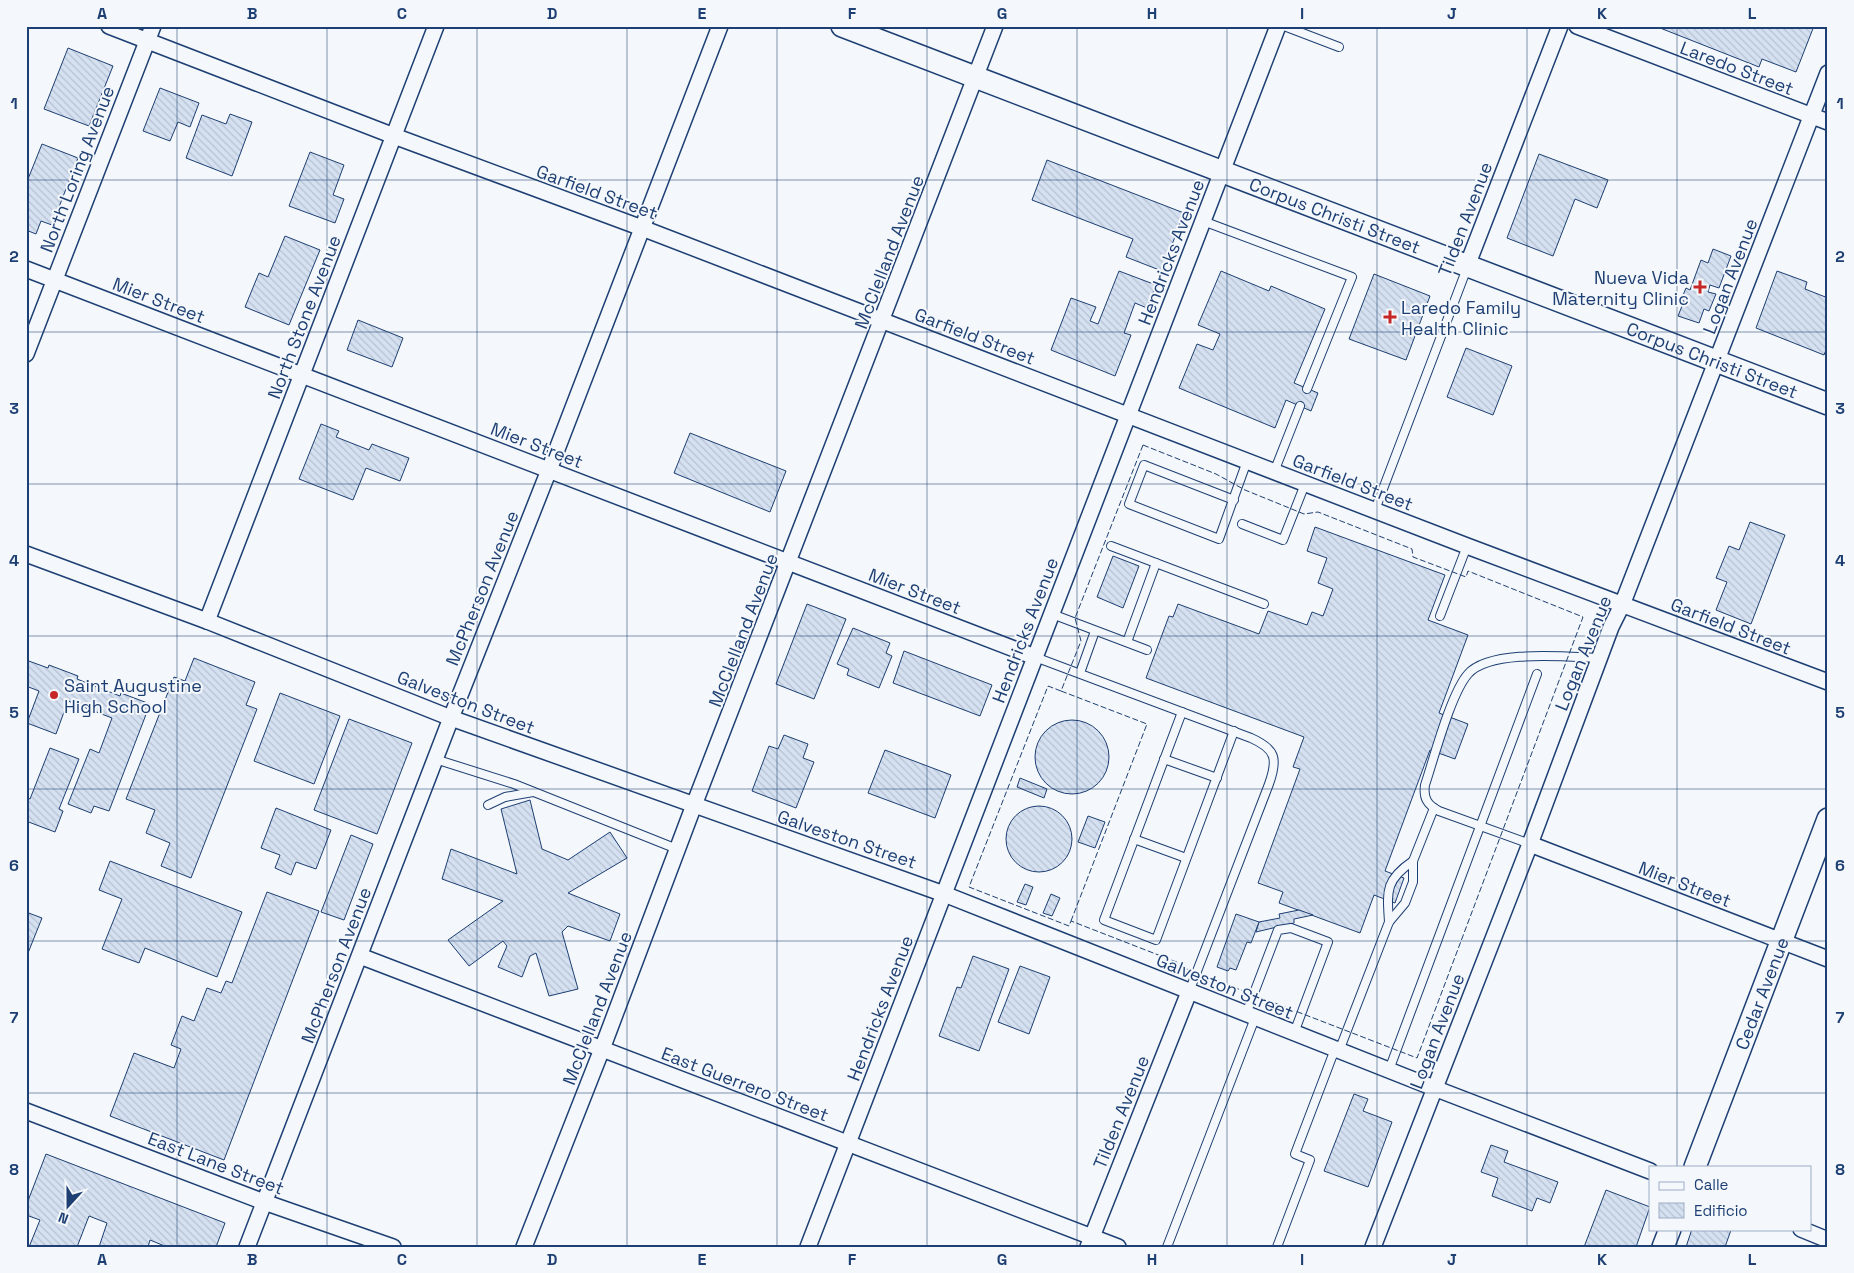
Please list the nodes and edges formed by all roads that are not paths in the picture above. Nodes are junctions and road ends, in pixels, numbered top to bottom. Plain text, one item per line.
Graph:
1 (109, 26) edge
2 (153, 26) edge
3 (436, 26) edge
4 (720, 26) edge
5 (842, 26) edge
6 (995, 26) edge
7 (1278, 26) edge
8 (1284, 26) edge
9 (1560, 26) edge
10 (1577, 26) edge
11 (147, 41) junction
12 (1339, 47) dead end
13 (1828, 73) edge
14 (976, 78) junction
15 (1811, 116) junction
16 (1828, 122) edge
17 (394, 136) junction
18 (1222, 172) junction
19 (1203, 220) junction
20 (642, 228) junction
21 (1467, 266) junction
22 (26, 268) edge
23 (55, 280) junction
24 (882, 321) junction
25 (26, 354) edge
26 (1717, 362) junction
27 (302, 375) junction
28 (1307, 389) dead end
29 (1828, 404) edge
30 (1300, 406) dead end
31 (1128, 415) junction
32 (1247, 462) junction
33 (550, 470) junction
34 (1274, 472) junction
35 (1305, 484) junction
36 (1234, 500) junction
37 (1375, 510) junction
38 (1242, 524) dead end
39 (1111, 546) dead end
40 (1467, 546) junction
41 (26, 554) edge
42 (789, 562) junction
43 (1156, 564) junction
44 (1264, 604) dead end
45 (1622, 605) junction
46 (1052, 614) junction
47 (1440, 616) dead end
48 (208, 621) junction
49 (1095, 630) junction
50 (1127, 642) junction
51 (1147, 650) dead end
52 (1035, 657) junction
53 (1599, 658) junction
54 (1080, 673) junction
55 (1537, 674) dead end
56 (1828, 682) edge
57 (1182, 712) junction
58 (451, 718) junction
59 (1234, 731) junction
60 (435, 759) junction
61 (1164, 759) junction
62 (1217, 778) junction
63 (533, 792) junction
64 (488, 805) dead end
65 (694, 805) junction
66 (1434, 808) junction
67 (1828, 819) edge
68 (1480, 826) junction
69 (1134, 839) junction
70 (1530, 844) junction
71 (677, 849) junction
72 (1186, 858) junction
73 (1413, 861) junction
74 (944, 894) junction
75 (1389, 922) junction
76 (1782, 942) junction
77 (360, 956) junction
78 (1828, 959) edge
79 (1189, 992) junction
80 (1251, 1016) junction
81 (1294, 1033) junction
82 (602, 1049) junction
83 (1337, 1050) junction
84 (1389, 1070) junction
85 (1434, 1088) junction
86 (26, 1111) edge
87 (847, 1144) junction
88 (1695, 1166) edge
89 (1649, 1171) edge
90 (264, 1202) junction
91 (1670, 1230) edge
92 (1803, 1230) edge
93 (1828, 1240) edge
94 (1090, 1242) edge
95 (247, 1247) edge
96 (394, 1247) edge
97 (524, 1247) edge
98 (808, 1247) edge
99 (1118, 1247) edge
100 (1167, 1247) edge
101 (1278, 1247) edge
102 (1373, 1247) edge
103 (1663, 1247) edge

1 - 11 street, Garfield Street
2 - 11 street, North Loring Avenue
3 - 17 street, North Stone Avenue
4 - 20 street, McPherson Avenue
5 - 14 main road, Corpus Christi Street
6 - 14 street, McClelland Avenue
7 - 18 street, Hendricks Avenue
8 - 12 lane
9 - 21 street, Tilden Avenue
10 - 15 street, Laredo Street
11 - 17 street, Garfield Street
11 - 23 street, North Loring Avenue
13 - 15 street, Logan Avenue
14 - 18 main road, Corpus Christi Street
14 - 24 street, McClelland Avenue
15 - 16 street, Laredo Street
15 - 26 street, Logan Avenue
17 - 20 street, Garfield Street
17 - 27 street, North Stone Avenue
18 - 19 street, Hendricks Avenue
18 - 21 main road, Corpus Christi Street
19 - 28 lane
19 - 31 street, Hendricks Avenue
20 - 24 street, Garfield Street
20 - 33 street, McPherson Avenue
21 - 26 main road, Corpus Christi Street
21 - 37 lane, Tilden Avenue
22 - 23 street, Mier Street
23 - 25 street, North Loring Avenue
23 - 27 street, Mier Street
24 - 31 street, Garfield Street
24 - 42 street, McClelland Avenue
26 - 29 main road, Corpus Christi Street
26 - 45 street, Logan Avenue
27 - 33 street, Mier Street
27 - 48 street, North Stone Avenue
30 - 34 lane
31 - 32 street, Garfield Street
31 - 46 street, Hendricks Avenue
32 - 34 street, Garfield Street
32 - 36 lane
33 - 42 street, Mier Street
33 - 58 street, McPherson Avenue
34 - 35 street, Garfield Street
35 - 37 street, Garfield Street
35 - 38 lane
36 - 36 lane
37 - 40 street, Garfield Street
39 - 43 lane
40 - 45 street, Garfield Street
40 - 47 lane
41 - 48 street, Galveston Street
42 - 52 street, Mier Street
42 - 65 street, McClelland Avenue
43 - 44 lane
43 - 50 lane
45 - 53 street, Logan Avenue
45 - 56 street, Garfield Street
46 - 49 lane
46 - 52 street, Hendricks Avenue
48 - 58 street, Galveston Street
49 - 50 lane
49 - 54 lane
50 - 51 lane
52 - 54 lane
52 - 74 street, Hendricks Avenue
53 - 66 lane
53 - 70 street, Logan Avenue
54 - 57 lane
55 - 68 lane
57 - 59 lane
57 - 61 lane
58 - 60 street, McPherson Avenue
58 - 65 street, Galveston Street
59 - 62 lane
59 - 79 lane
60 - 63 lane
60 - 77 street, McPherson Avenue
61 - 62 lane
61 - 69 lane
62 - 72 lane
63 - 64 lane
63 - 71 lane
65 - 71 street, McClelland Avenue
65 - 74 street, Galveston Street
66 - 68 lane
66 - 73 lane
67 - 76 main road, Cedar Avenue
68 - 70 lane
68 - 84 lane
69 - 72 lane
69 - 72 lane
70 - 76 street, Mier Street
70 - 85 street, Logan Avenue
71 - 82 street, McClelland Avenue
73 - 75 lane
73 - 75 lane
74 - 79 street, Galveston Street
74 - 87 street, Hendricks Avenue
75 - 83 lane
76 - 78 street, Mier Street
76 - 88 main road, Cedar Avenue
77 - 82 street, East Guerrero Street
77 - 90 street, McPherson Avenue
79 - 80 street, Galveston Street
79 - 94 street, Tilden Avenue
80 - 81 street, Galveston Street
80 - 81 lane
80 - 100 lane
81 - 83 street, Galveston Street
82 - 87 street, East Guerrero Street
82 - 97 street, McClelland Avenue
83 - 84 street, Galveston Street
83 - 101 lane
84 - 85 street, Galveston Street
85 - 89 street, Galveston Street
85 - 102 street, Logan Avenue
86 - 90 street, East Lane Street
87 - 94 street, East Guerrero Street
87 - 98 street, Hendricks Avenue
90 - 95 street, McPherson Avenue
90 - 96 street, East Lane Street
91 - 103 main road
92 - 93 street
94 - 99 street, East Guerrero Street

